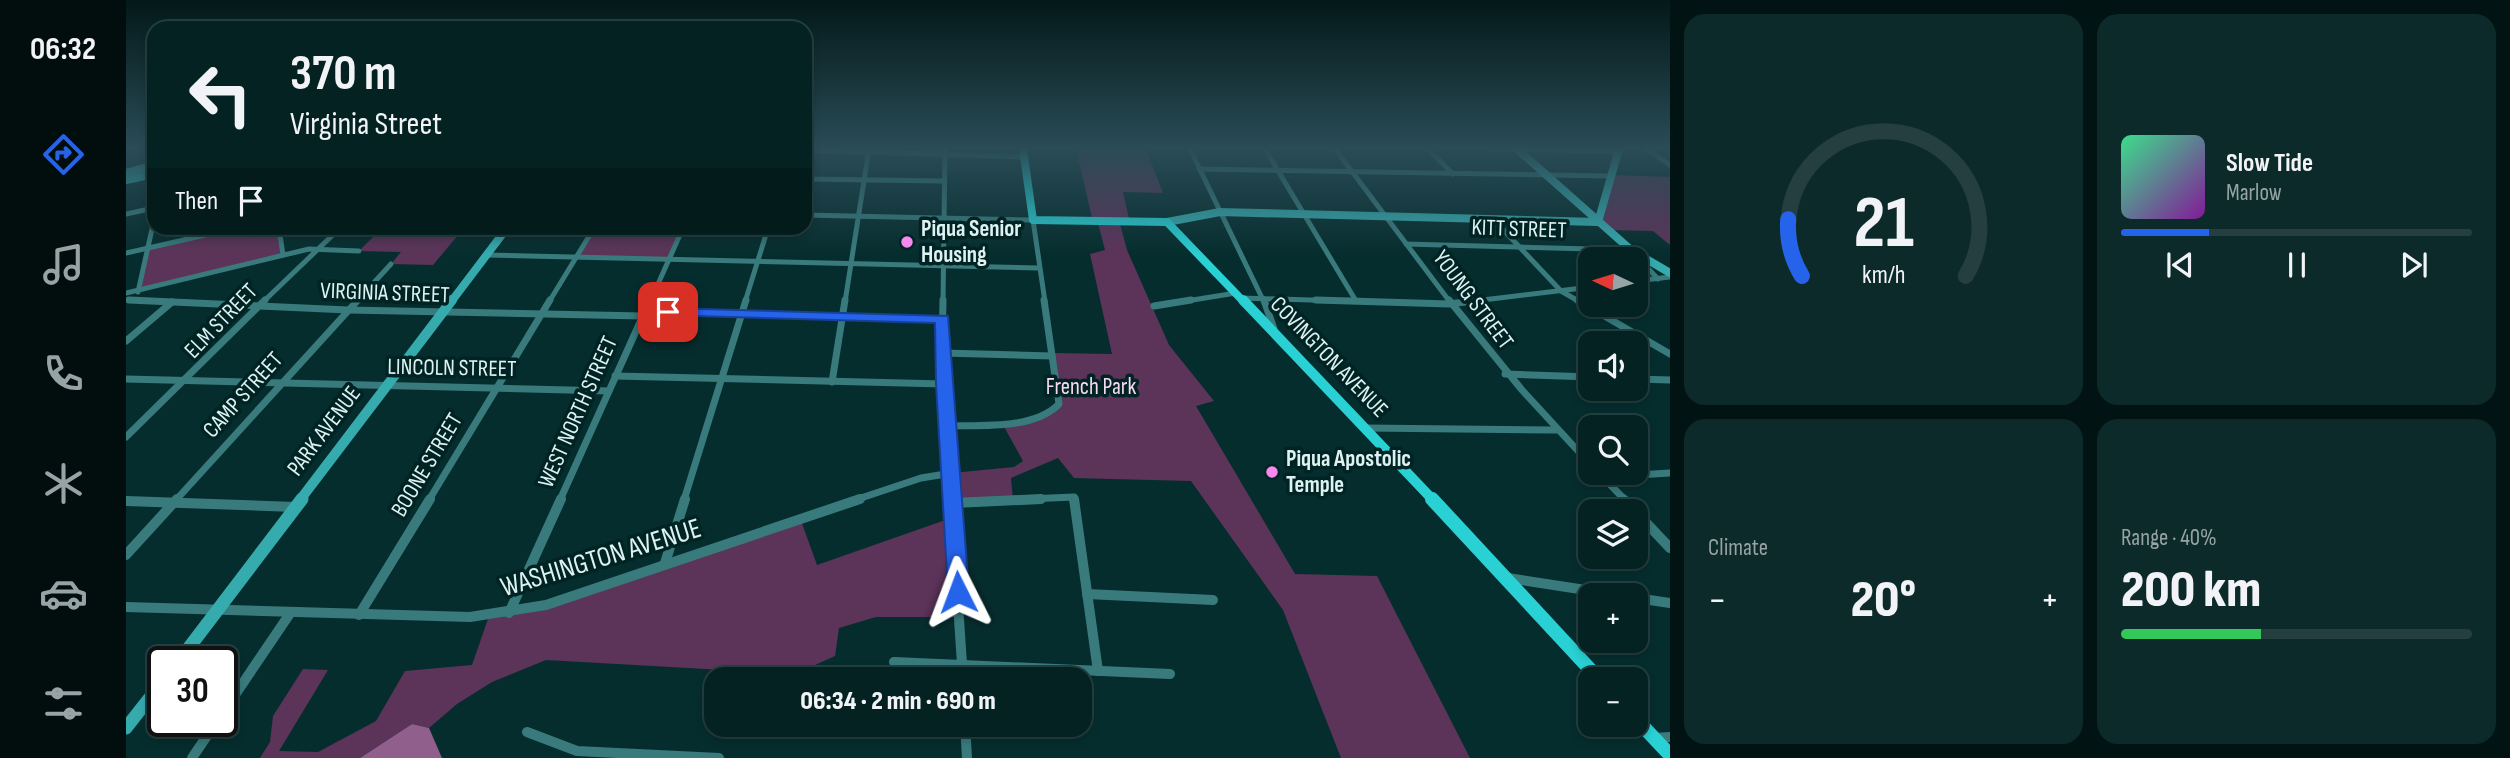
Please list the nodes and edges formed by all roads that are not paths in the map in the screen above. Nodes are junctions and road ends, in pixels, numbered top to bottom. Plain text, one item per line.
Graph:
1 (863, 184) edge
2 (945, 184) edge
3 (1028, 184) edge
4 (1207, 184) edge
5 (1286, 184) edge
6 (1362, 184) edge
7 (1556, 184) edge
8 (1609, 184) edge
9 (147, 210) edge
10 (1220, 212) junction
11 (126, 214) edge
12 (812, 215) edge
13 (1304, 215) junction
14 (858, 216) junction
15 (944, 218) junction
16 (1386, 218) junction
17 (1033, 220) junction
18 (1494, 220) junction
19 (1167, 222) junction
20 (1598, 222) junction
21 (151, 235) edge
22 (192, 235) edge
23 (202, 235) edge
24 (280, 235) edge
25 (332, 235) edge
26 (502, 235) edge
27 (590, 235) edge
28 (679, 235) edge
29 (766, 235) edge
30 (1406, 243) junction
31 (148, 246) junction
32 (1519, 247) junction
33 (1627, 247) edge
34 (317, 249) junction
35 (1578, 249) edge
36 (126, 251) edge
37 (359, 251) dead end
38 (283, 255) junction
39 (486, 255) junction
40 (576, 257) junction
41 (669, 258) junction
42 (758, 260) junction
43 (1648, 261) edge
44 (851, 262) junction
45 (391, 264) dead end
46 (943, 264) junction
47 (1039, 268) junction
48 (1648, 268) edge
49 (1670, 275) edge
50 (1658, 279) junction
51 (1648, 280) edge
52 (1578, 289) edge
53 (139, 290) junction
54 (1561, 291) junction
55 (126, 293) edge
56 (1238, 296) junction
57 (1263, 298) junction
58 (126, 300) edge
59 (141, 300) junction
60 (1356, 301) junction
61 (172, 302) junction
62 (1449, 304) junction
63 (261, 305) junction
64 (1154, 306) dead end
65 (348, 310) junction
66 (443, 312) junction
67 (542, 313) junction
68 (644, 314) junction
69 (742, 314) junction
70 (842, 316) junction
71 (943, 319) junction
72 (1275, 333) junction
73 (126, 341) edge
74 (942, 353) junction
75 (1670, 354) edge
76 (1052, 356) junction
77 (1505, 374) junction
78 (615, 376) junction
79 (1578, 377) edge
80 (126, 379) edge
81 (1648, 379) edge
82 (188, 380) junction
83 (721, 380) junction
84 (1670, 380) edge
85 (832, 382) junction
86 (279, 383) junction
87 (944, 384) junction
88 (387, 386) junction
89 (496, 388) junction
90 (609, 391) junction
91 (947, 426) junction
92 (1366, 428) junction
93 (1556, 430) junction
94 (126, 437) edge
95 (1578, 452) edge
96 (951, 473) junction
97 (1670, 473) edge
98 (1648, 474) edge
99 (1610, 485) edge
100 (1623, 499) edge
101 (126, 501) edge
102 (173, 503) junction
103 (954, 503) junction
104 (295, 507) junction
105 (1648, 525) edge
106 (1670, 548) edge
107 (126, 555) edge
108 (665, 563) junction
109 (1503, 577) junction
110 (1578, 589) edge
111 (1087, 594) junction
112 (1213, 600) dead end
113 (1648, 600) edge
114 (1670, 603) edge
115 (126, 607) edge
116 (217, 611) junction
117 (291, 612) junction
118 (509, 613) junction
119 (359, 615) junction
120 (190, 646) edge
121 (894, 662) dead end
122 (962, 663) junction
123 (962, 667) edge
124 (1588, 667) edge
125 (1098, 671) junction
126 (1170, 674) dead end
127 (238, 690) edge
128 (147, 701) edge
129 (126, 728) edge
130 (527, 732) dead end
131 (206, 737) edge
132 (966, 737) edge
133 (1662, 737) edge
134 (1670, 755) edge
135 (192, 758) edge
136 (719, 758) edge
137 (967, 758) edge

1 - 14 street
2 - 15 street
3 - 17 main road
4 - 10 street
5 - 13 street
6 - 16 street, YOUNG STREET
7 - 20 street
8 - 20 street
9 - 11 street
10 - 13 street
10 - 19 street
10 - 57 street
12 - 14 street
13 - 16 street
13 - 60 street
14 - 15 street
14 - 44 street
15 - 17 street
15 - 46 street
16 - 18 street
16 - 30 street, YOUNG STREET
17 - 19 main road
17 - 47 street
18 - 20 street
18 - 32 street
19 - 56 main road, COVINGTON AVENUE
20 - 33 street
21 - 31 street
22 - 31 street
23 - 31 street
24 - 38 street
25 - 34 street, ELM STREET
26 - 39 street, PARK AVENUE
27 - 40 street, BOONE STREET
28 - 41 street, WEST NORTH STREET
29 - 42 street
30 - 32 street, KITT STREET
30 - 62 street, YOUNG STREET
31 - 36 street
31 - 53 street
32 - 35 street, KITT STREET
32 - 54 street
34 - 37 street
34 - 38 street
34 - 63 street, ELM STREET
38 - 53 street
39 - 40 street
39 - 66 street, PARK AVENUE
40 - 41 street
40 - 67 street, BOONE STREET
41 - 42 street
41 - 68 street, WEST NORTH STREET
42 - 44 street
42 - 69 street
43 - 49 street
44 - 46 street
44 - 70 street
45 - 65 street, CAMP STREET
46 - 47 street
46 - 71 street
47 - 76 street
48 - 50 street
49 - 50 street
50 - 51 street
52 - 54 street
53 - 55 street
53 - 59 street
54 - 62 street
54 - 75 street
56 - 57 street
56 - 64 street
56 - 72 main road, COVINGTON AVENUE
57 - 60 street
57 - 72 street
58 - 59 street, VIRGINIA STREET
59 - 61 street, VIRGINIA STREET
60 - 62 street
61 - 63 street, VIRGINIA STREET
61 - 73 street
62 - 77 street, YOUNG STREET
63 - 65 street, VIRGINIA STREET
63 - 82 street, ELM STREET
65 - 66 street, VIRGINIA STREET
65 - 86 street, CAMP STREET
66 - 67 street, VIRGINIA STREET
66 - 88 street, PARK AVENUE
67 - 68 street, VIRGINIA STREET
67 - 89 street, BOONE STREET
68 - 69 street, VIRGINIA STREET
68 - 78 street, WEST NORTH STREET
69 - 70 street, VIRGINIA STREET
69 - 83 street
70 - 71 street, VIRGINIA STREET
70 - 85 street
71 - 74 street
72 - 92 main road, COVINGTON AVENUE
74 - 76 street
74 - 87 street
76 - 91 street
77 - 79 street
77 - 93 street, YOUNG STREET
78 - 83 street
78 - 90 street, WEST NORTH STREET
80 - 82 street, LINCOLN STREET
81 - 84 street
82 - 86 street, LINCOLN STREET
82 - 94 street, ELM STREET
83 - 85 street
83 - 108 street
85 - 87 street
86 - 88 street, LINCOLN STREET
86 - 102 street, CAMP STREET
87 - 91 street
88 - 89 street, LINCOLN STREET
88 - 104 street, PARK AVENUE
89 - 90 street, LINCOLN STREET
89 - 119 street, BOONE STREET
90 - 118 street, WEST NORTH STREET
91 - 96 street
92 - 93 street
92 - 109 main road, COVINGTON AVENUE
93 - 95 street, YOUNG STREET
96 - 103 street
96 - 108 street, WASHINGTON AVENUE
97 - 98 street
99 - 100 street
101 - 102 street
102 - 104 street
102 - 107 street, CAMP STREET
103 - 111 street
103 - 122 street
104 - 116 street, PARK AVENUE
105 - 106 street
108 - 118 street, WASHINGTON AVENUE
109 - 110 street
109 - 124 main road, COVINGTON AVENUE
111 - 112 street
111 - 125 street
113 - 114 street
115 - 116 street, WASHINGTON AVENUE
116 - 117 street, WASHINGTON AVENUE
116 - 120 street, PARK AVENUE
117 - 119 street, WASHINGTON AVENUE
117 - 127 street
118 - 119 street, WASHINGTON AVENUE
121 - 122 street
122 - 123 street
122 - 125 street
125 - 126 street
128 - 129 street
130 - 136 street
131 - 135 street
132 - 137 street
133 - 134 main road

